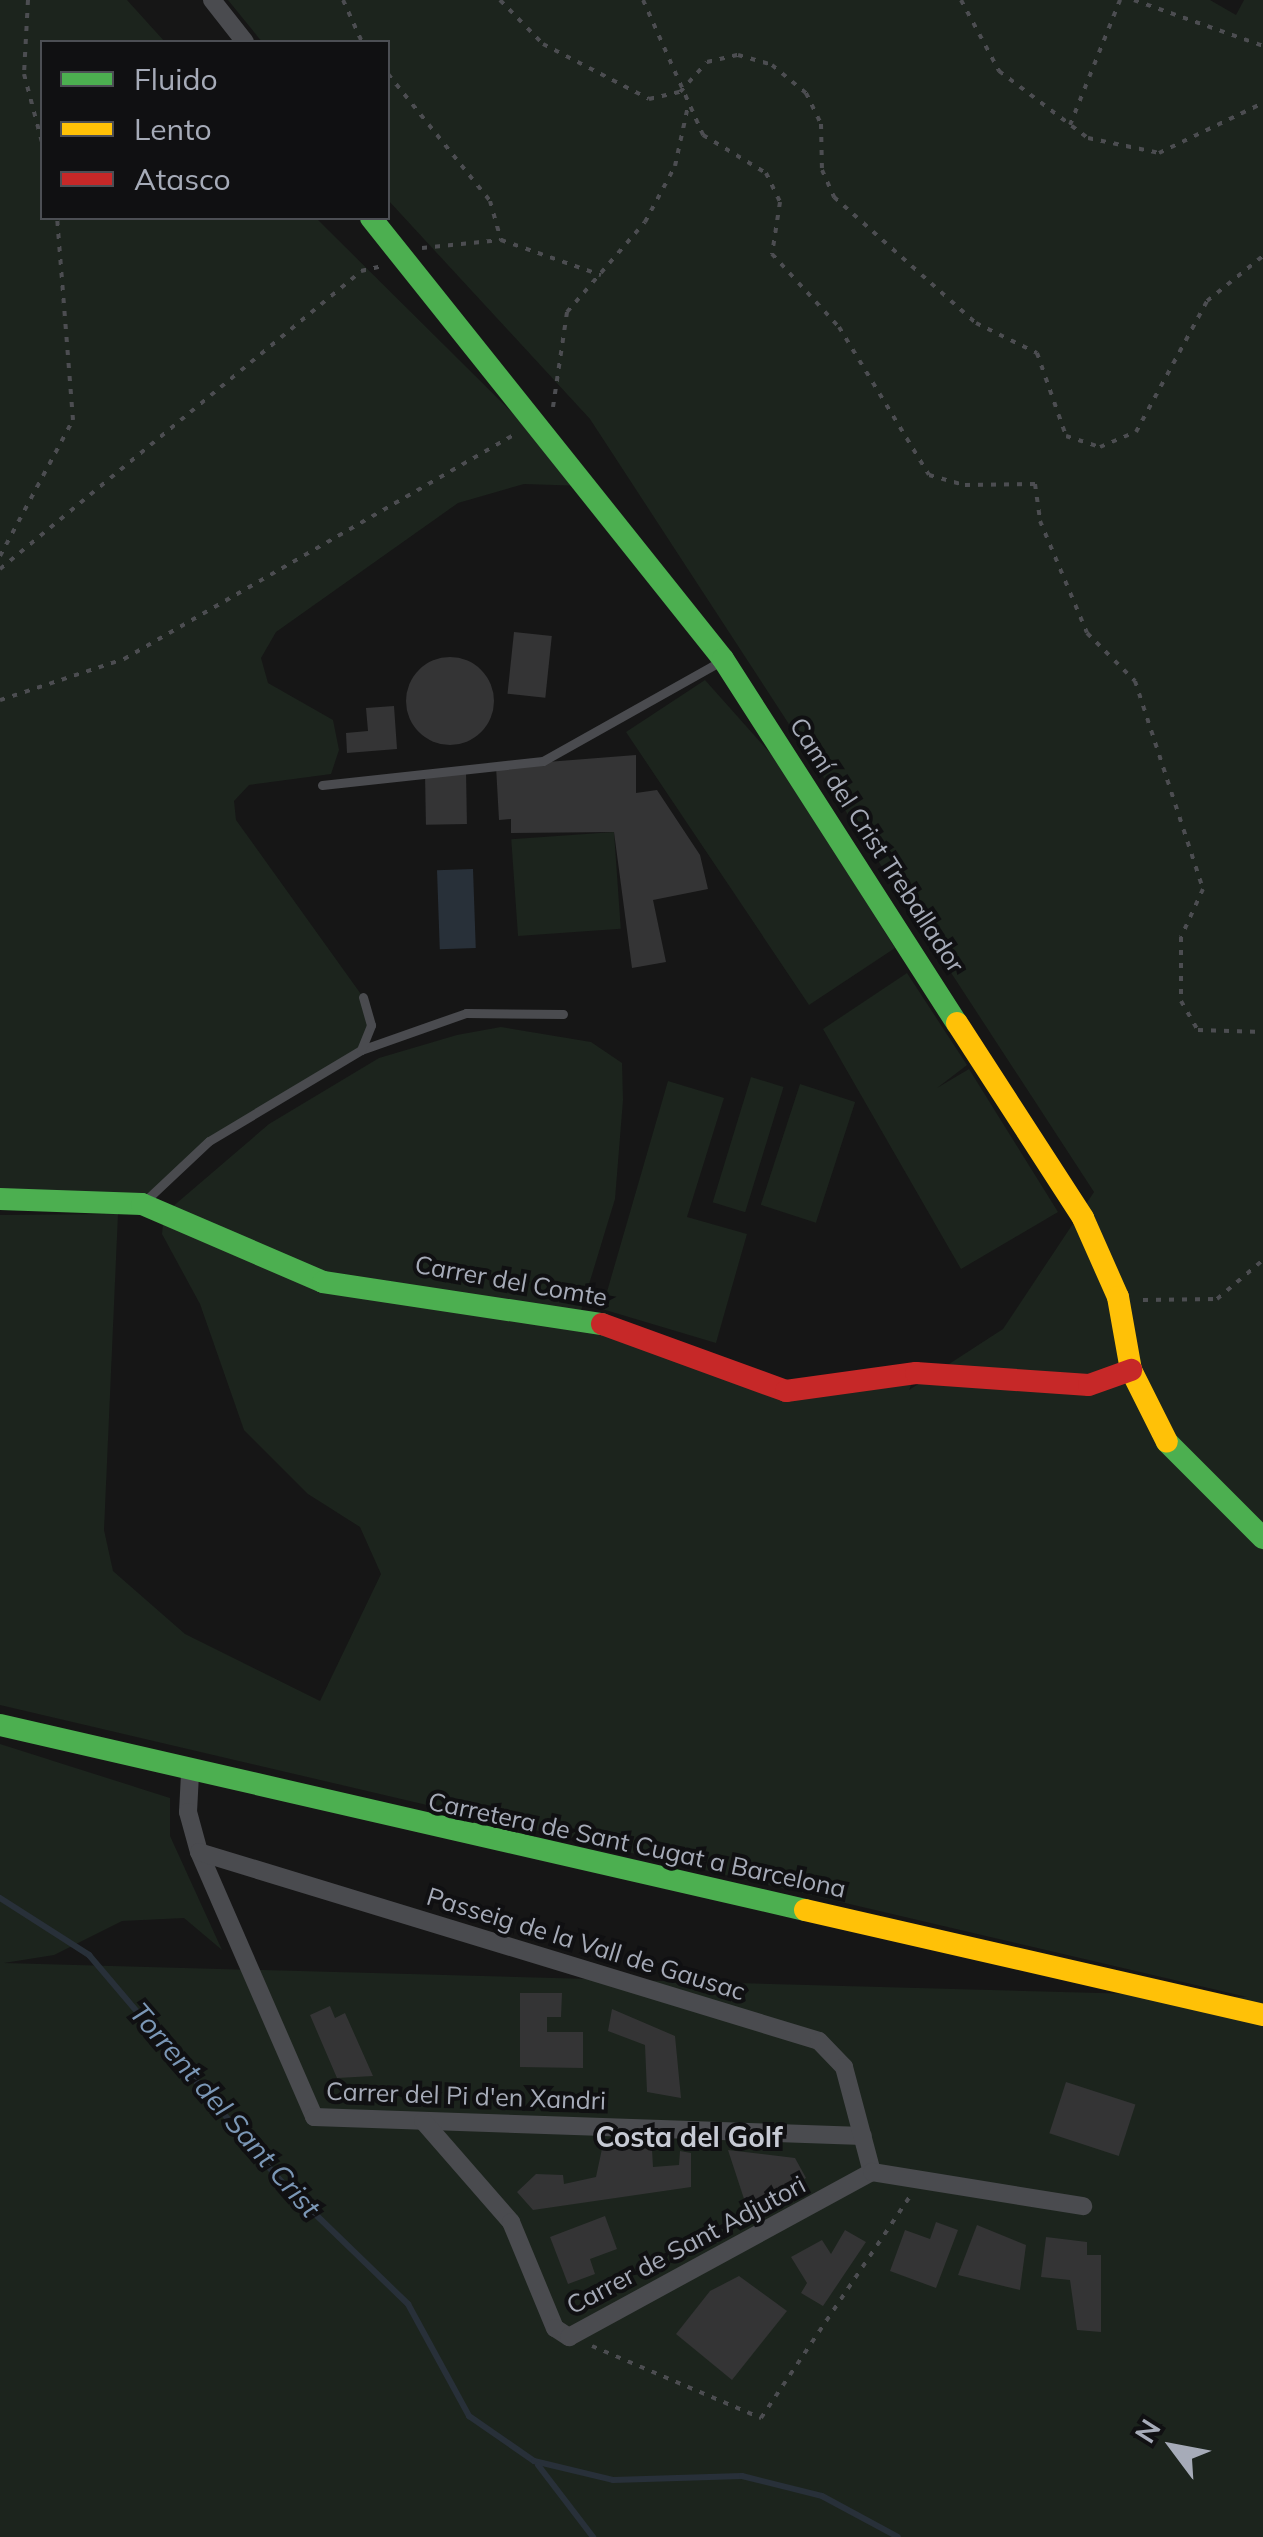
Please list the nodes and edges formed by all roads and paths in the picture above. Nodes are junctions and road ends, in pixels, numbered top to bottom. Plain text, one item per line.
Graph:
1 (28, 0) edge
2 (212, 0) edge
3 (343, 0) edge
4 (500, 0) edge
5 (643, 0) edge
6 (961, 0) edge
7 (1120, 0) edge
8 (1134, 0) edge
9 (242, 40) edge
10 (361, 40) edge
11 (1263, 46) edge
12 (390, 76) edge
13 (680, 92) junction
14 (1263, 103) edge
15 (688, 106) junction
16 (1069, 126) junction
17 (40, 134) edge
18 (57, 220) edge
19 (373, 220) edge
20 (502, 240) junction
21 (395, 251) junction
22 (1263, 256) edge
23 (362, 270) dead end
24 (602, 275) junction
25 (540, 431) junction
26 (0, 556) edge
27 (0, 569) edge
28 (723, 659) junction
29 (0, 700) edge
30 (322, 785) dead end
31 (363, 997) dead end
32 (563, 1014) dead end
33 (1263, 1032) edge
34 (362, 1050) junction
35 (0, 1199) edge
36 (142, 1204) junction
37 (1263, 1260) edge
38 (1118, 1297) junction
39 (1131, 1370) junction
40 (1263, 1538) edge
41 (0, 1725) edge
42 (190, 1774) junction
43 (200, 1852) junction
44 (1263, 2016) edge
45 (423, 2121) junction
46 (863, 2136) junction
47 (872, 2172) junction
48 (921, 2180) junction
49 (1084, 2206) dead end
50 (569, 2336) junction

1 - 17 path
2 - 9 street
3 - 10 path
4 - 13 path
5 - 13 path
6 - 16 path
7 - 16 path
8 - 11 path
12 - 20 path
13 - 15 path
13 - 22 path
14 - 16 path
15 - 24 path
15 - 33 path
18 - 26 path
19 - 21 street, Camí del Crist Treballador
20 - 21 path
20 - 24 path
21 - 25 street, Camí del Crist Treballador
23 - 27 path
24 - 25 path
25 - 28 street, Camí del Crist Treballador
25 - 29 path
28 - 30 lane
28 - 38 street, Camí del Crist Treballador
31 - 34 lane
32 - 34 lane
34 - 36 lane
35 - 36 street, Carrer del Comte
36 - 39 street, Carrer del Comte
37 - 38 path
38 - 39 street, Camí del Crist Treballador
39 - 40 street, Camí del Crist Treballador
41 - 42 street, Carretera de Sant Cugat a Barcelona
42 - 43 street, Carrer del Pi d'en Xandri
42 - 44 street, Carretera de Sant Cugat a Barcelona
43 - 45 street, Carrer del Pi d'en Xandri
43 - 46 street, Passeig de la Vall de Gausac
45 - 46 street, Carrer del Pi d'en Xandri
45 - 50 street, Carrer de Sant Adjutori
46 - 47 street, Passeig de la Vall de Gausac
47 - 48 street
47 - 50 street, Carrer de Sant Adjutori
48 - 49 street
48 - 50 path

